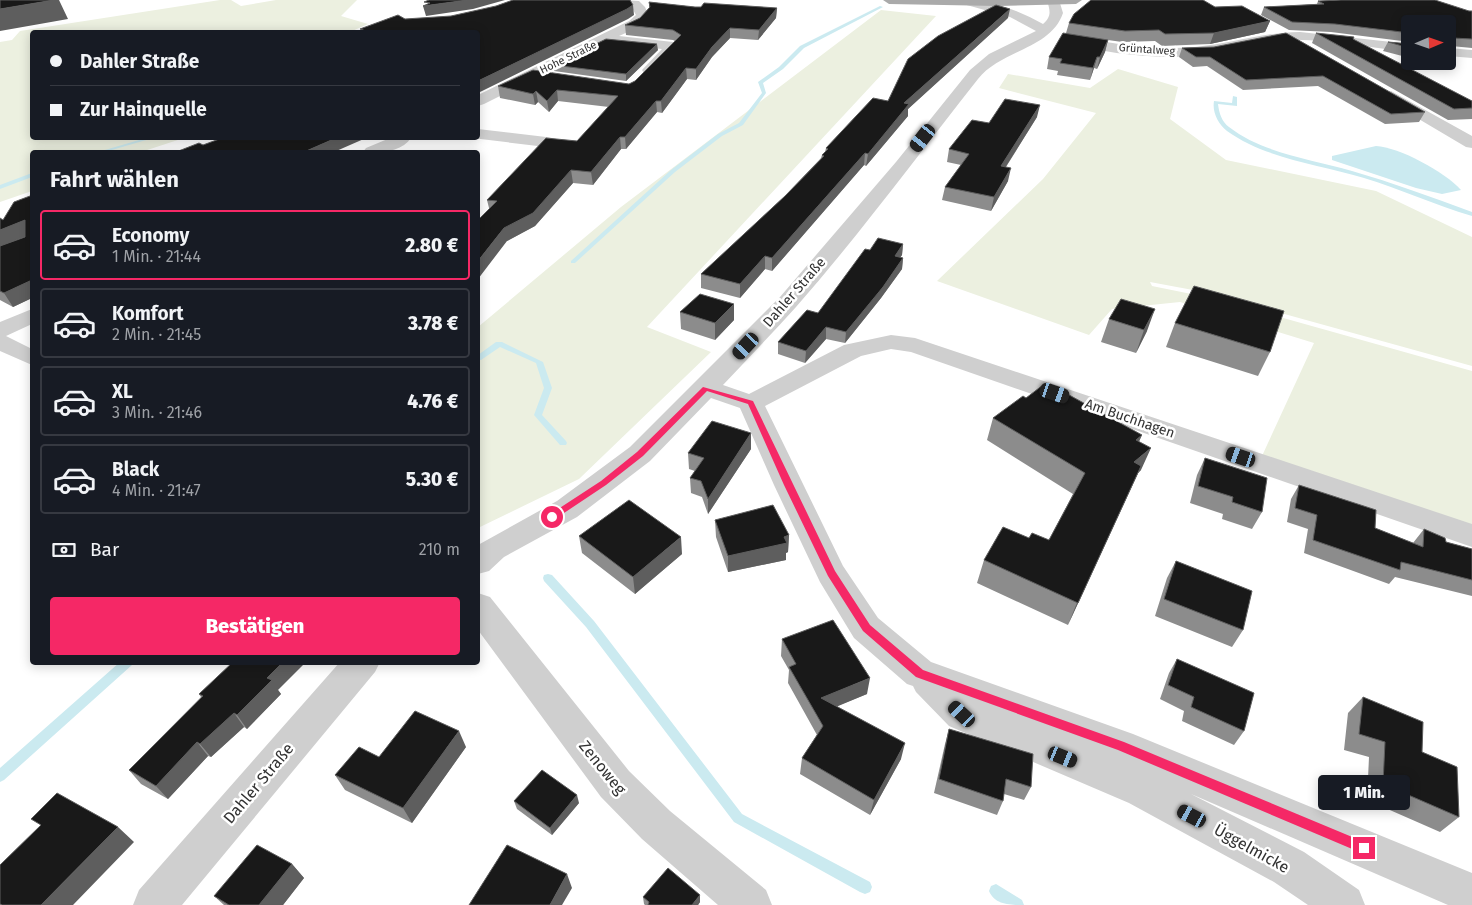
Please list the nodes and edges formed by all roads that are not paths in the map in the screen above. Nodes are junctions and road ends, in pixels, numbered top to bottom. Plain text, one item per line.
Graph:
1 (625, 0) edge
2 (889, 0) edge
3 (1053, 0) edge
4 (1076, 0) edge
5 (1032, 1) edge
6 (967, 2) junction
7 (1269, 27) edge
8 (1040, 31) junction
9 (1284, 36) junction
10 (604, 39) junction
11 (1401, 47) edge
12 (1310, 50) edge
13 (1456, 53) edge
14 (1472, 54) edge
15 (531, 74) junction
16 (641, 77) edge
17 (561, 78) edge
18 (1378, 89) edge
19 (480, 100) edge
20 (480, 134) edge
21 (399, 140) edge
22 (546, 142) edge
23 (1472, 143) edge
24 (376, 150) edge
25 (30, 317) edge
26 (0, 332) edge
27 (0, 342) edge
28 (30, 357) edge
29 (706, 388) junction
30 (751, 402) junction
31 (1472, 536) edge
32 (480, 560) edge
33 (480, 609) edge
34 (361, 665) edge
35 (919, 673) junction
36 (1472, 894) edge
37 (154, 905) edge
38 (751, 905) edge
39 (1344, 905) edge

1 - 10 street, Hohe Straße
2 - 6 main road
3 - 4 main road
3 - 5 main road
3 - 8 street, Dahler Straße
5 - 6 main road
5 - 8 street
6 - 8 street
7 - 9 street
8 - 9 street, Grüntalweg
8 - 29 street, Dahler Straße
9 - 11 street
9 - 12 street
10 - 15 street, Hohe Straße
10 - 16 street, Hohe Straße
13 - 14 street
15 - 17 street, Hohe Straße
15 - 19 street, Hohe Straße
18 - 23 street
20 - 22 street
21 - 24 street
25 - 26 street
27 - 28 street
29 - 30 street
29 - 32 street, Dahler Straße
30 - 31 street, Am Buchhagen
30 - 35 street, Üggelmicke
33 - 38 street, Zenoweg
34 - 37 street, Dahler Straße
35 - 36 street
35 - 39 street, Üggelmicke

